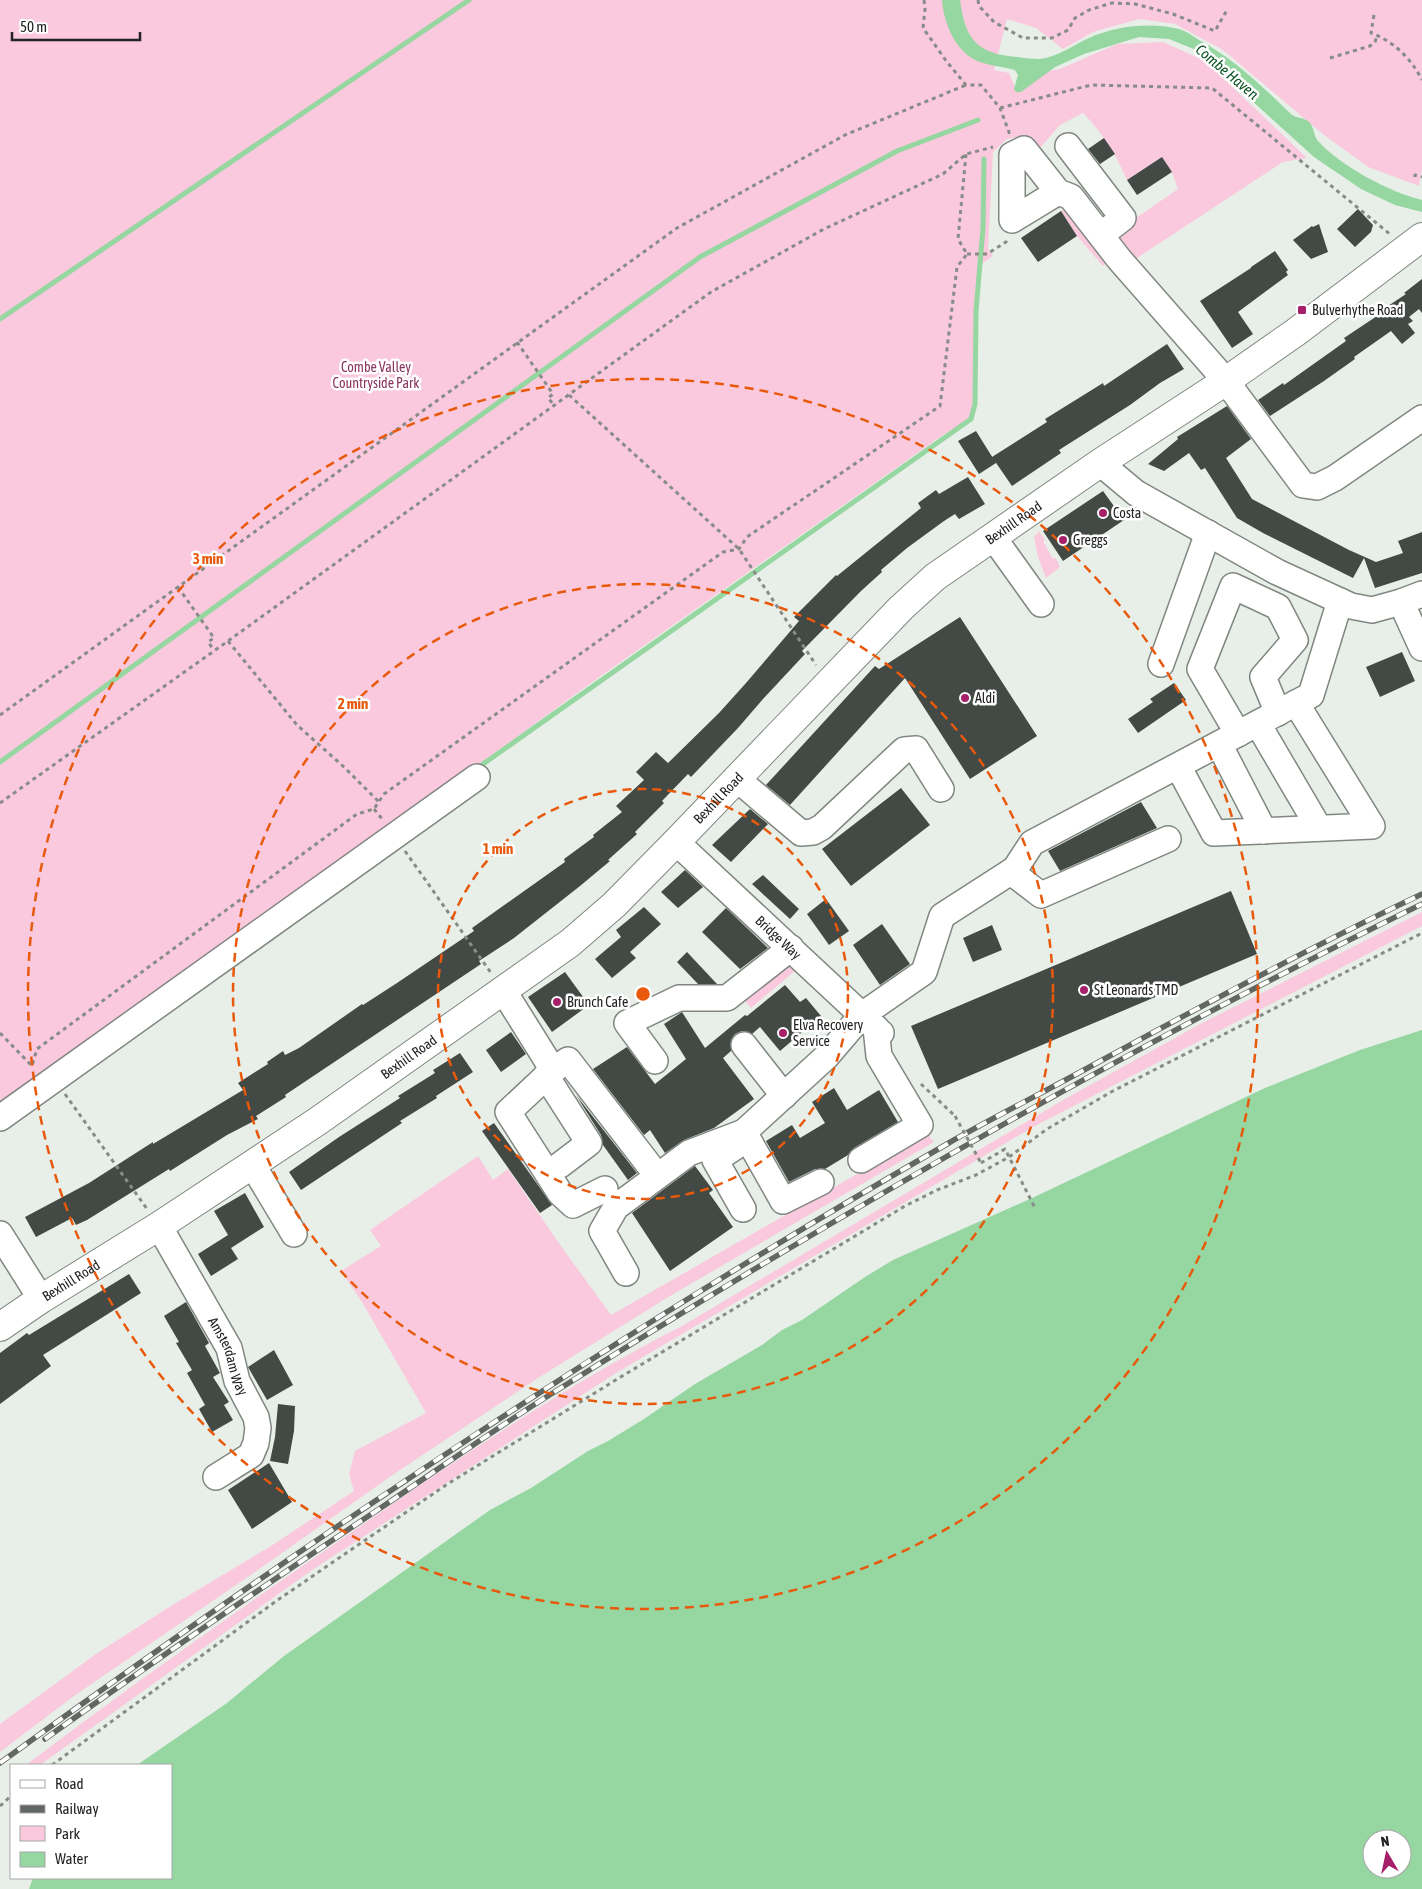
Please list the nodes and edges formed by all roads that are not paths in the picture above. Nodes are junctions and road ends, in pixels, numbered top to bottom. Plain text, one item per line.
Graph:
1 (1068, 146) dead end
2 (1058, 192) junction
3 (1101, 235) junction
4 (1415, 242) edge
5 (1226, 381) junction
6 (1422, 418) edge
7 (1100, 463) junction
8 (1208, 533) junction
9 (993, 537) junction
10 (1412, 598) edge
11 (1340, 601) junction
12 (1041, 604) dead end
13 (1422, 648) edge
14 (1161, 664) dead end
15 (1258, 724) junction
16 (1178, 766) junction
17 (477, 777) dead end
18 (737, 779) junction
19 (940, 789) dead end
20 (1319, 828) junction
21 (1264, 831) junction
22 (1168, 839) dead end
23 (676, 842) junction
24 (1012, 872) junction
25 (791, 948) junction
26 (503, 990) junction
27 (873, 1025) junction
28 (744, 1045) dead end
29 (654, 1061) dead end
30 (550, 1073) junction
31 (784, 1096) junction
32 (0, 1118) edge
33 (744, 1132) junction
34 (861, 1160) dead end
35 (252, 1164) junction
36 (560, 1165) dead end
37 (649, 1165) dead end
38 (821, 1182) dead end
39 (605, 1189) dead end
40 (743, 1209) dead end
41 (159, 1226) junction
42 (0, 1234) edge
43 (294, 1234) dead end
44 (11, 1273) edge
45 (626, 1273) dead end
46 (41, 1299) junction
47 (0, 1327) edge
48 (216, 1477) dead end

1 - 3 street
2 - 2 street
2 - 3 street
3 - 5 street
4 - 5 highway, Bexhill Road
5 - 6 street
5 - 7 highway, Bexhill Road
7 - 8 street
7 - 9 highway, Bexhill Road
8 - 11 street
8 - 14 street
9 - 12 street
9 - 18 highway, Bexhill Road
10 - 11 street
10 - 13 street
11 - 15 street
15 - 15 street
15 - 16 street
15 - 20 street
15 - 20 street
15 - 21 street
16 - 21 street
16 - 24 street
17 - 32 street
18 - 19 street
18 - 23 highway, Bexhill Road
20 - 21 street
22 - 24 street
23 - 25 street, Bridge Way
23 - 26 highway, Bexhill Road
24 - 27 street
25 - 27 street, Bridge Way
25 - 29 street
26 - 30 street
26 - 35 highway, Bexhill Road
27 - 31 street
27 - 34 street
28 - 31 street
30 - 36 street
30 - 37 street
30 - 39 street
31 - 33 street
33 - 38 street
33 - 40 street
33 - 45 street
35 - 41 highway, Bexhill Road
35 - 43 street
41 - 46 highway, Bexhill Road
41 - 48 street, Amsterdam Way
42 - 44 street
44 - 46 street
46 - 47 highway, Bexhill Road

